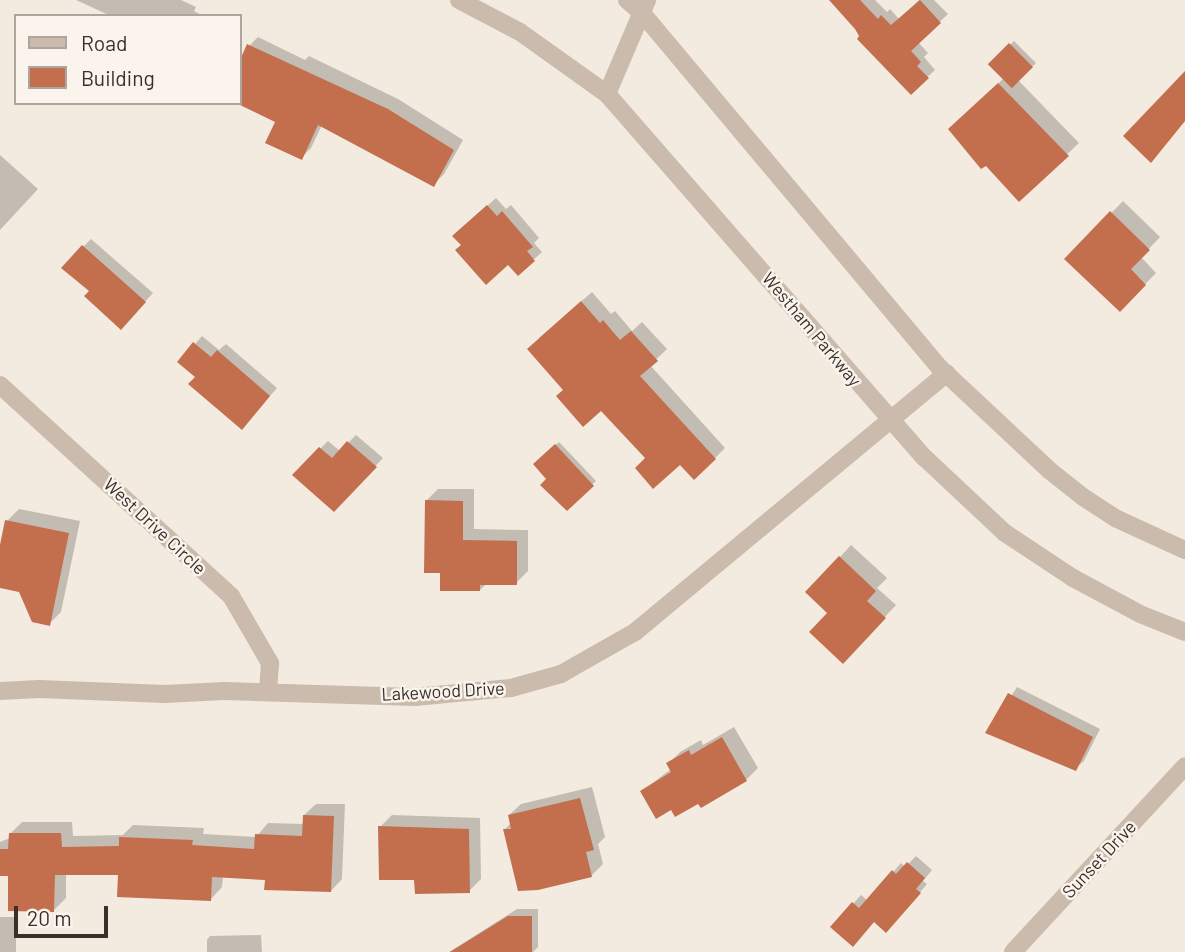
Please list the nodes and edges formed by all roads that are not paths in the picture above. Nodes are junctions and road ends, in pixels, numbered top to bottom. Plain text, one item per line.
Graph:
1 (459, 0) edge
2 (627, 0) edge
3 (645, 7) edge
4 (607, 94) junction
5 (947, 373) junction
6 (0, 385) edge
7 (890, 419) junction
8 (1185, 550) edge
9 (1185, 632) edge
10 (0, 691) edge
11 (268, 692) junction
12 (1185, 766) edge
13 (1013, 952) edge

1 - 4 street, Westham Parkway
2 - 3 street
3 - 4 street
3 - 5 street
4 - 7 street, Westham Parkway
5 - 7 street, Lakewood Drive
5 - 8 street
6 - 11 street, West Drive Circle
7 - 9 street, Westham Parkway
7 - 11 street, Lakewood Drive
10 - 11 street, Lakewood Drive
12 - 13 street, Sunset Drive

